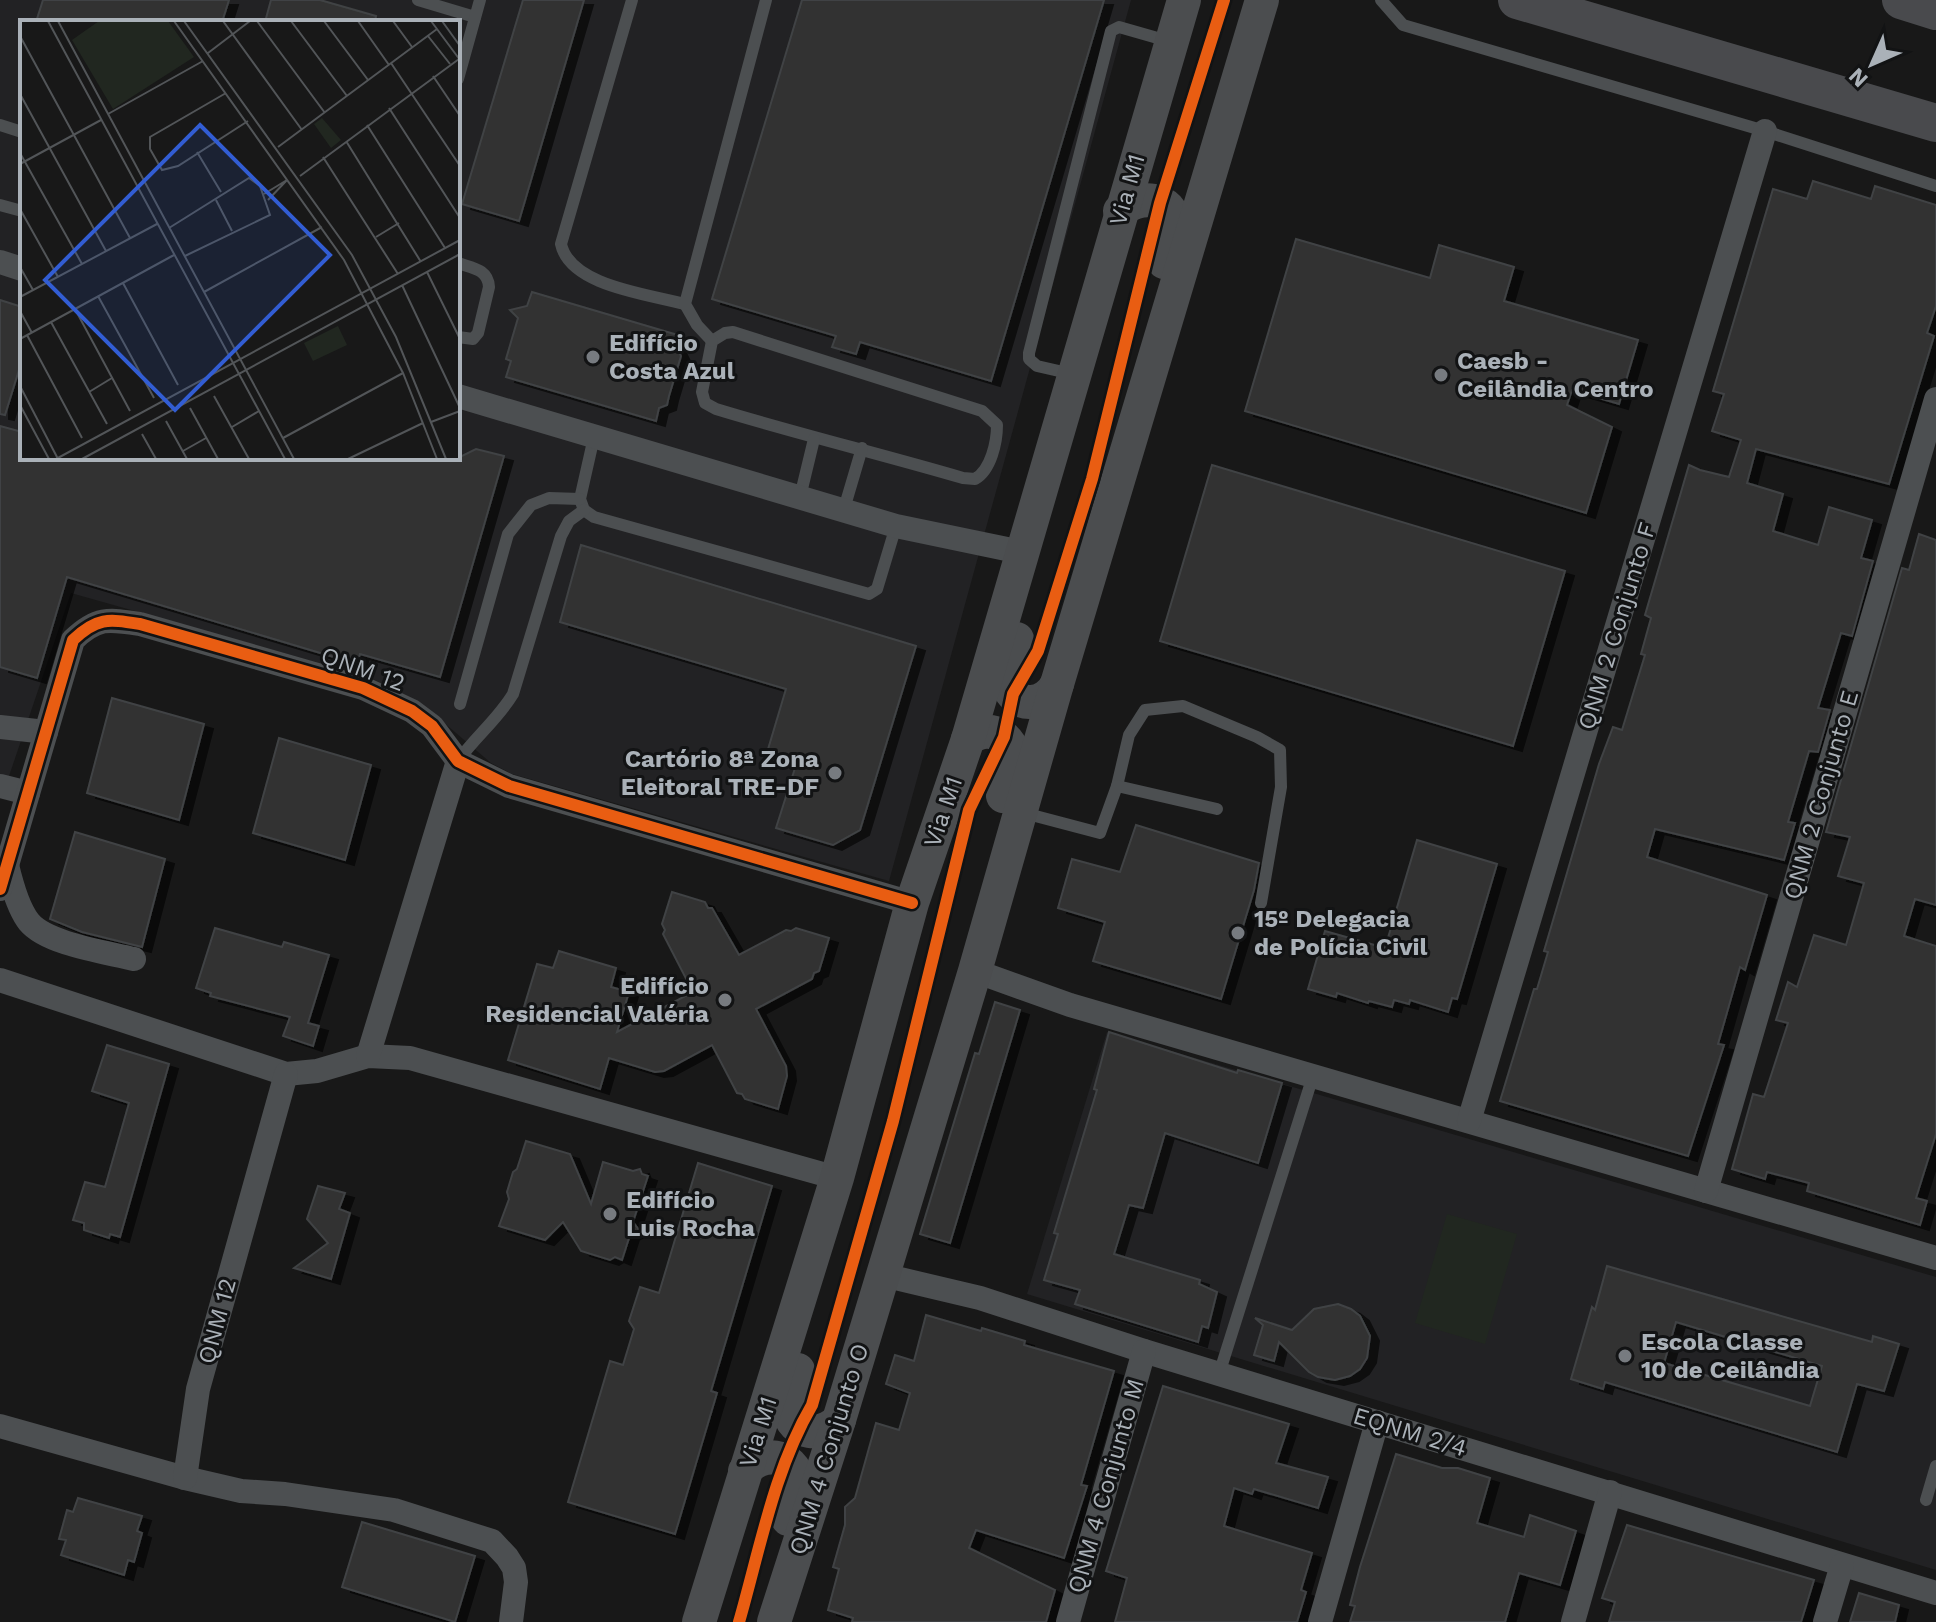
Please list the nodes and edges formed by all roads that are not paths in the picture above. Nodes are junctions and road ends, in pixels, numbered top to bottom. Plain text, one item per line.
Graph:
1 (418, 0) edge
2 (480, 0) edge
3 (632, 0) edge
4 (766, 0) edge
5 (1184, 0) edge
6 (1262, 0) edge
7 (1381, 0) edge
8 (1517, 0) edge
9 (1901, 0) edge
10 (1936, 11) edge
11 (475, 17) junction
12 (1171, 42) junction
13 (460, 72) edge
14 (1936, 123) edge
15 (0, 125) edge
16 (20, 131) edge
17 (1765, 131) junction
18 (1936, 186) edge
19 (0, 205) edge
20 (20, 210) edge
21 (1120, 211) junction
22 (0, 262) edge
23 (460, 264) edge
24 (20, 268) edge
25 (685, 304) junction
26 (460, 338) edge
27 (712, 341) junction
28 (1072, 385) junction
29 (1147, 388) junction
30 (460, 397) edge
31 (1936, 399) edge
32 (594, 437) junction
33 (814, 439) junction
34 (862, 448) junction
35 (800, 497) junction
36 (582, 504) junction
37 (844, 509) junction
38 (896, 526) junction
39 (1021, 552) junction
40 (1057, 684) junction
41 (460, 704) dead end
42 (0, 727) edge
43 (46, 732) junction
44 (968, 739) junction
45 (458, 761) junction
46 (0, 786) edge
47 (1117, 786) junction
48 (28, 793) junction
49 (1217, 809) dead end
50 (1020, 813) junction
51 (7, 865) junction
52 (0, 889) edge
53 (912, 903) junction
54 (1261, 903) dead end
55 (134, 959) dead end
56 (975, 971) junction
57 (0, 980) edge
58 (368, 1056) junction
59 (286, 1074) junction
60 (1313, 1076) junction
61 (941, 1080) junction
62 (858, 1102) junction
63 (1469, 1121) junction
64 (837, 1178) junction
65 (1706, 1191) junction
66 (1935, 1253) edge
67 (883, 1275) junction
68 (1144, 1351) junction
69 (1219, 1374) junction
70 (839, 1420) junction
71 (1377, 1422) junction
72 (0, 1426) edge
73 (1936, 1466) edge
74 (745, 1471) junction
75 (185, 1478) junction
76 (1610, 1492) junction
77 (1926, 1500) dead end
78 (1842, 1565) junction
79 (1936, 1593) edge
80 (511, 1622) edge
81 (699, 1622) edge
82 (756, 1622) edge
83 (774, 1622) edge
84 (1068, 1622) edge
85 (1320, 1622) edge
86 (1573, 1622) edge
87 (1825, 1622) edge

1 - 11 lane
2 - 11 lane
3 - 25 lane
4 - 25 lane
5 - 12 main road, Via M1
6 - 29 main road
7 - 17 lane
8 - 14 main road
9 - 10 main road
11 - 13 lane
12 - 21 main road, Via M1
12 - 28 lane
15 - 16 lane
17 - 18 lane
17 - 63 street, QNM 2 Conjunto F
19 - 20 lane
21 - 28 main road, Via M1
21 - 29 main road
22 - 24 street
23 - 26 lane
25 - 27 lane
27 - 33 lane
27 - 34 lane
28 - 39 main road, Via M1
28 - 40 main road
29 - 40 main road
30 - 32 street
31 - 65 street, QNM 2 Conjunto E
32 - 35 street
32 - 36 lane
33 - 34 lane
33 - 35 lane
34 - 37 lane
35 - 37 street
36 - 38 lane
36 - 41 lane
36 - 45 lane
37 - 38 street
38 - 39 street
39 - 44 main road, Via M1
40 - 50 main road
42 - 43 street
43 - 45 street, QNM 12
43 - 48 street, QNM 12
44 - 53 main road, Via M1
44 - 61 main road
45 - 53 street, QNM 12
45 - 58 street
46 - 48 street
47 - 49 lane
47 - 50 lane
47 - 54 lane
48 - 51 street, QNM 12
50 - 56 main road
51 - 52 street, QNM 12
51 - 55 street
53 - 62 main road, Via M1
56 - 60 street
56 - 61 main road
57 - 59 street
58 - 59 street
58 - 64 street
59 - 75 street, QNM 12
60 - 63 street
60 - 69 lane
61 - 67 main road
62 - 64 main road, Via M1
62 - 70 main road
63 - 65 street
64 - 74 main road, Via M1
65 - 66 street
67 - 68 street, EQNM 2/4
67 - 70 main road, QNM 4 Conjunto O
68 - 69 street, EQNM 2/4
68 - 84 street, QNM 4 Conjunto M
69 - 71 street, EQNM 2/4
70 - 83 main road, QNM 4 Conjunto O
71 - 76 street, EQNM 2/4
71 - 85 street
72 - 75 street
73 - 77 lane
74 - 81 main road, Via M1
74 - 82 main road
75 - 80 street
76 - 78 street, EQNM 2/4
76 - 86 street
78 - 79 street, EQNM 2/4
78 - 87 street

